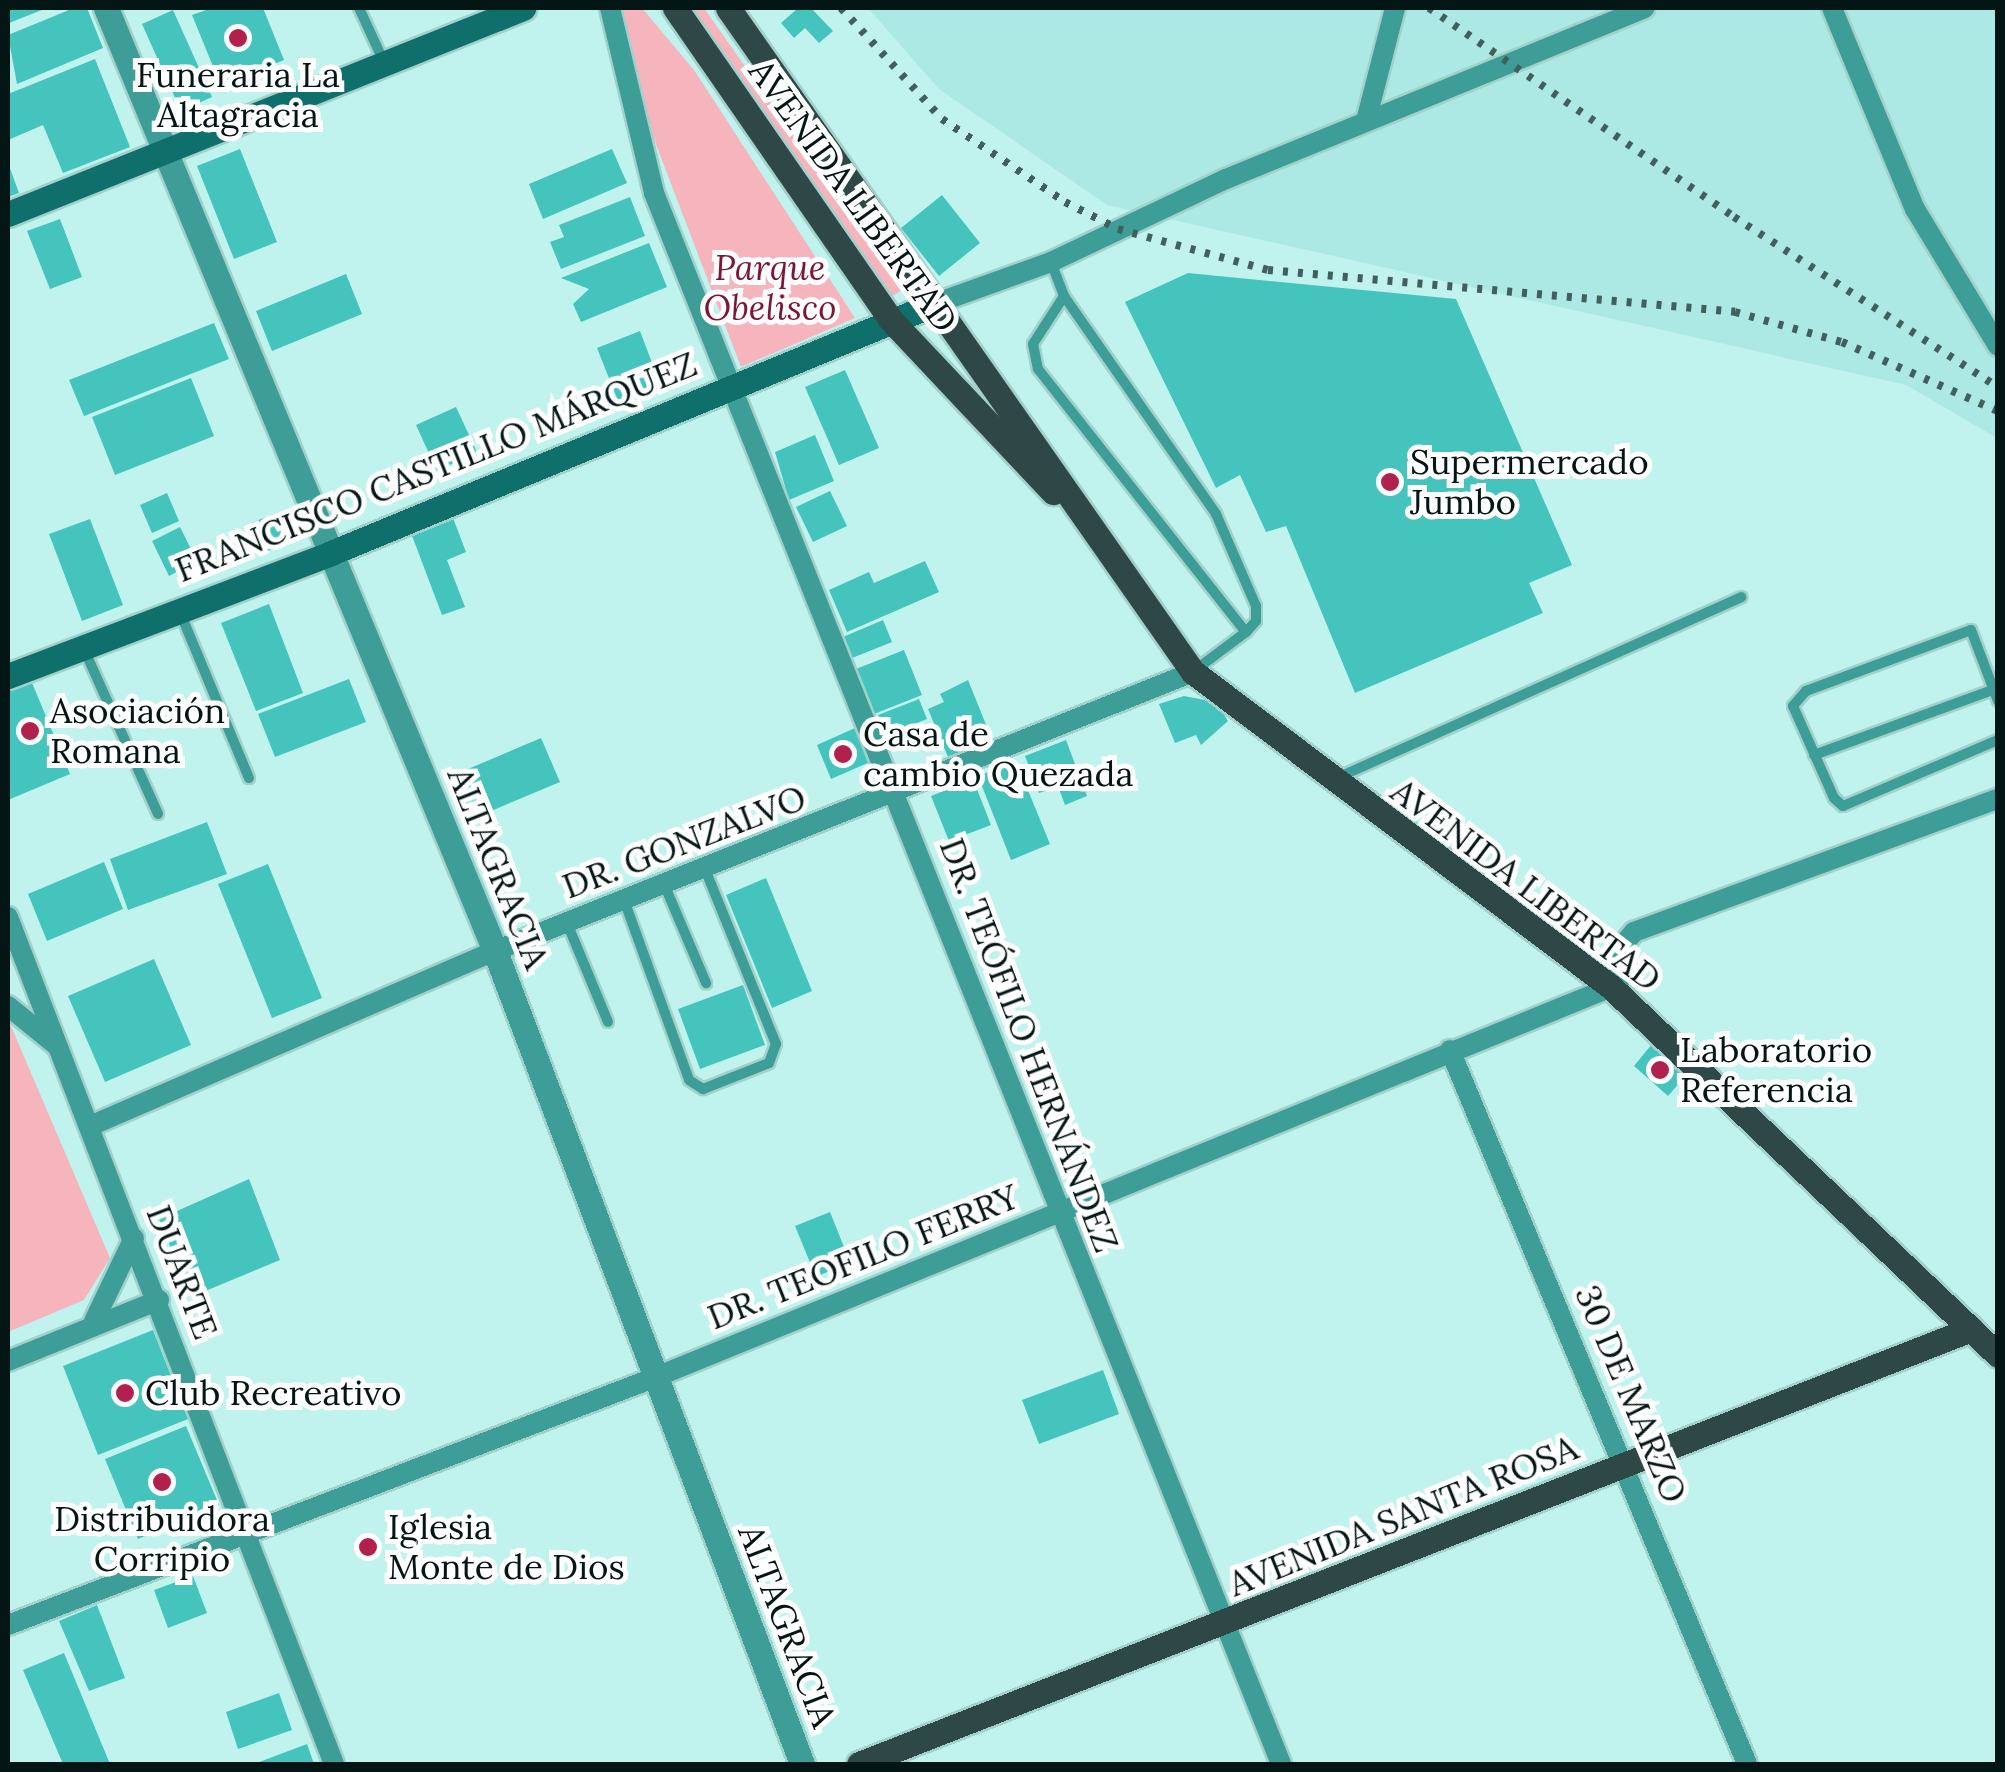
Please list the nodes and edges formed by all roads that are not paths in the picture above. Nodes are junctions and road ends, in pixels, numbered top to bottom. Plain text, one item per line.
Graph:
1 (106, 8) edge
2 (359, 8) edge
3 (522, 8) edge
4 (610, 8) edge
5 (674, 8) edge
6 (728, 8) edge
7 (1395, 8) edge
8 (1644, 8) edge
9 (1832, 8) edge
10 (383, 60) junction
11 (1366, 121) junction
12 (166, 151) junction
13 (8, 214) edge
14 (1051, 262) junction
15 (1064, 296) junction
16 (934, 304) junction
17 (890, 319) junction
18 (1998, 346) edge
19 (735, 384) junction
20 (1108, 550) junction
21 (331, 553) junction
22 (1741, 597) dead end
23 (179, 609) junction
24 (1246, 632) junction
25 (82, 646) junction
26 (1193, 672) junction
27 (8, 676) edge
28 (1995, 696) edge
29 (1998, 740) edge
30 (1814, 754) junction
31 (248, 778) dead end
32 (1332, 781) junction
33 (896, 794) junction
34 (1998, 799) edge
35 (158, 814) dead end
36 (705, 869) junction
37 (664, 884) junction
38 (624, 900) junction
39 (567, 923) junction
40 (9, 924) edge
41 (495, 951) junction
42 (706, 983) dead end
43 (1612, 986) junction
44 (8, 1006) edge
45 (608, 1022) dead end
46 (59, 1047) junction
47 (1450, 1050) junction
48 (90, 1126) junction
49 (1058, 1213) junction
50 (134, 1238) junction
51 (159, 1300) junction
52 (94, 1321) junction
53 (1972, 1329) junction
54 (1998, 1355) edge
55 (8, 1361) edge
56 (656, 1377) junction
57 (1626, 1464) junction
58 (247, 1532) junction
59 (1226, 1624) junction
60 (8, 1625) edge
61 (334, 1764) edge
62 (802, 1764) edge
63 (859, 1764) edge
64 (1281, 1764) edge
65 (1747, 1764) edge

1 - 12 street, ALTAGRACIA
2 - 10 lane
3 - 10 main road
4 - 19 street, DR. TEÓFILO HERNÁNDEZ
5 - 17 main road, AVENIDA LIBERTAD
6 - 16 main road, AVENIDA LIBERTAD
7 - 11 street
8 - 11 street
9 - 18 street
10 - 12 main road
11 - 14 street
12 - 13 main road
12 - 21 street, ALTAGRACIA
14 - 15 lane
14 - 16 street
15 - 24 lane
15 - 24 lane
16 - 17 main road, FRANCISCO CASTILLO MÁRQUEZ
16 - 20 main road, AVENIDA LIBERTAD
17 - 19 main road, FRANCISCO CASTILLO MÁRQUEZ
17 - 20 main road, AVENIDA LIBERTAD
19 - 21 main road, FRANCISCO CASTILLO MÁRQUEZ
19 - 33 street, DR. TEÓFILO HERNÁNDEZ
20 - 26 main road, AVENIDA LIBERTAD
21 - 23 main road, FRANCISCO CASTILLO MÁRQUEZ
21 - 41 street, ALTAGRACIA
22 - 32 lane
23 - 25 main road, FRANCISCO CASTILLO MÁRQUEZ
23 - 31 lane
24 - 26 lane
25 - 27 main road, FRANCISCO CASTILLO MÁRQUEZ
25 - 35 lane
26 - 32 main road, AVENIDA LIBERTAD
26 - 33 street, DR. GONZALVO
28 - 30 lane
28 - 30 lane
29 - 30 lane
32 - 43 main road, AVENIDA LIBERTAD
33 - 36 street, DR. GONZALVO
33 - 49 street, DR. TEÓFILO HERNÁNDEZ
34 - 43 street
36 - 37 street, DR. GONZALVO
36 - 38 lane
37 - 38 street, DR. GONZALVO
37 - 42 lane
38 - 39 street, DR. GONZALVO
39 - 41 street, DR. GONZALVO
39 - 45 lane
40 - 46 street, DUARTE
41 - 48 street, DR. GONZALVO
41 - 56 street, ALTAGRACIA
43 - 47 street, DR. TEOFILO FERRY
43 - 53 main road, AVENIDA LIBERTAD
44 - 46 street
46 - 48 street, DUARTE
47 - 49 street, DR. TEOFILO FERRY
47 - 57 street, 30 DE MARZO
48 - 50 street, DUARTE
49 - 56 street, DR. TEOFILO FERRY
49 - 59 street, DR. TEÓFILO HERNÁNDEZ
50 - 51 street, DUARTE
50 - 52 street
51 - 52 street
51 - 58 street, DUARTE
52 - 55 street
53 - 54 main road, AVENIDA LIBERTAD
53 - 57 main road, AVENIDA SANTA ROSA
56 - 58 street, DR. TEOFILO FERRY
56 - 62 street, ALTAGRACIA
57 - 59 main road, AVENIDA SANTA ROSA
57 - 65 street, 30 DE MARZO
58 - 60 street, DR. TEOFILO FERRY
58 - 61 street, DUARTE
59 - 63 main road, AVENIDA SANTA ROSA
59 - 64 street, DR. TEÓFILO HERNÁNDEZ

